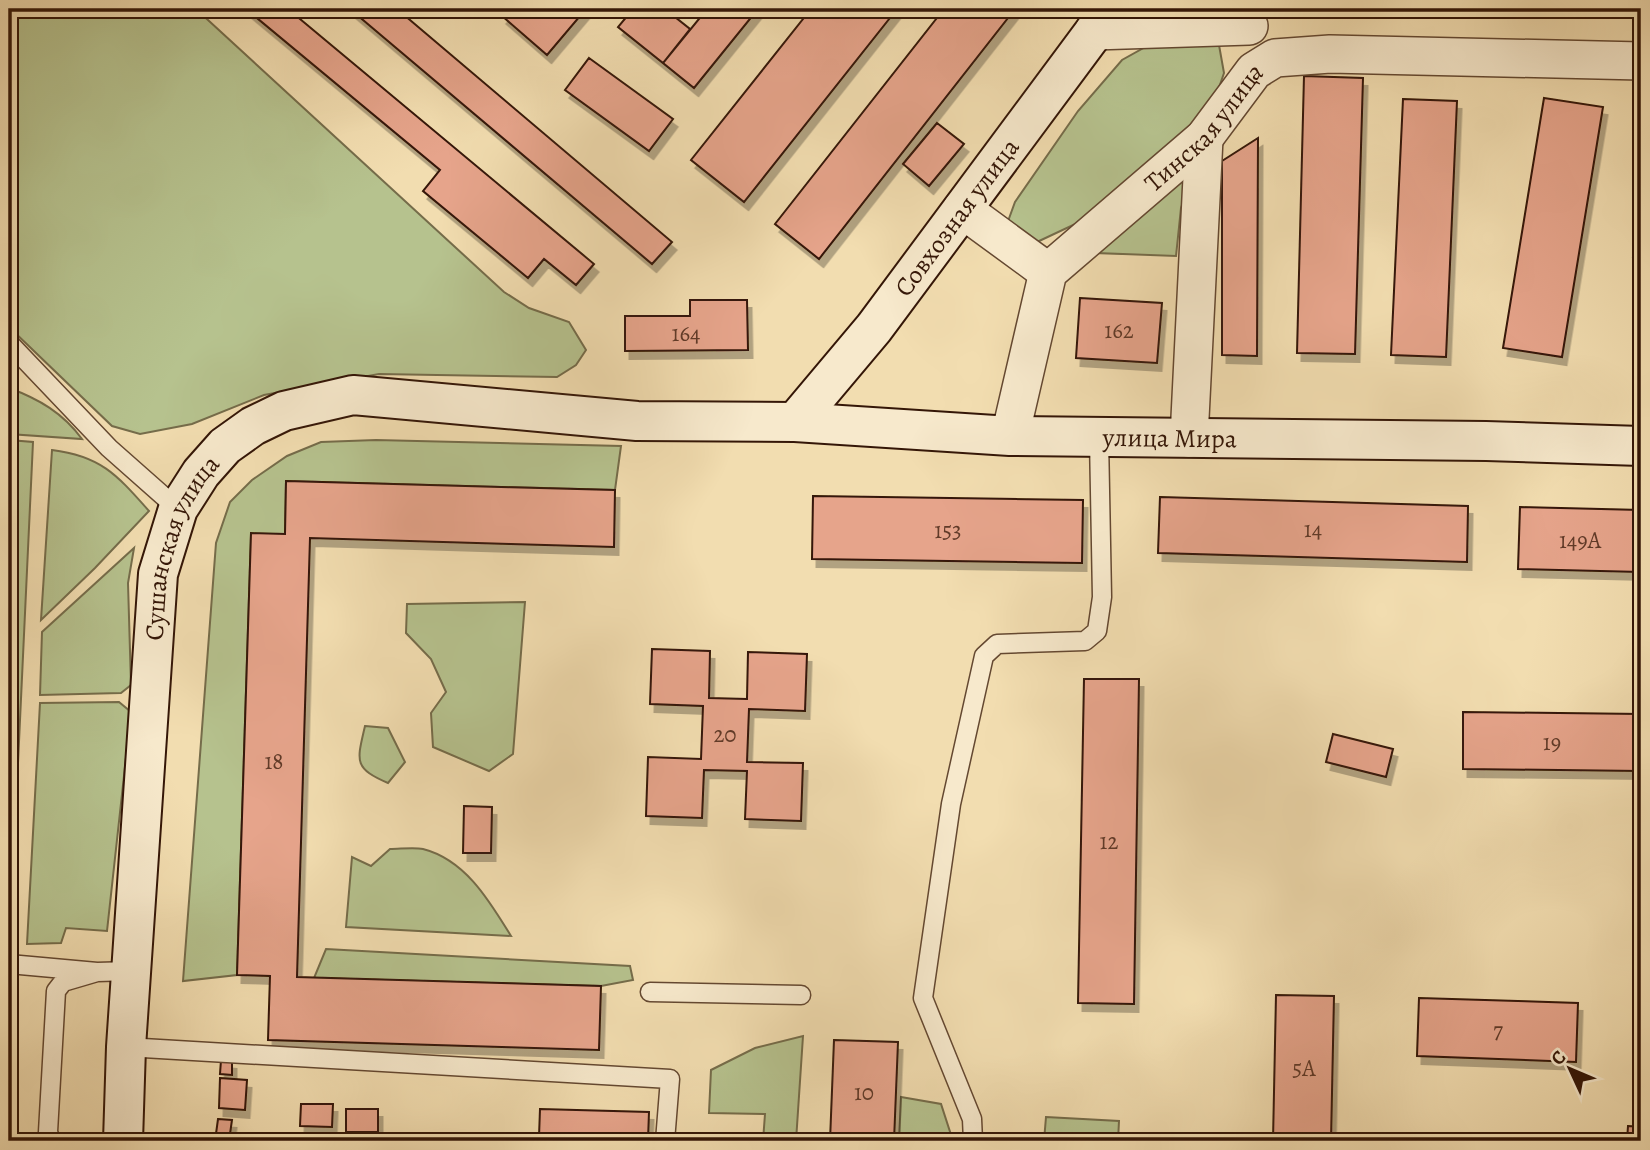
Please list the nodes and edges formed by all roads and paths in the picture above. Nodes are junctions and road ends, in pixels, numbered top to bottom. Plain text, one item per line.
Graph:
1 (1249, 17) edge
2 (1102, 20) edge
3 (1641, 61) edge
4 (1254, 71) junction
5 (1204, 138) junction
6 (962, 209) junction
7 (1048, 272) junction
8 (9, 343) edge
9 (699, 420) joint
10 (795, 422) junction
11 (1010, 436) junction
12 (1099, 438) junction
13 (1189, 438) junction
14 (1641, 446) edge
15 (178, 509) junction
16 (9, 964) edge
17 (114, 971) junction
18 (650, 992) dead end
19 (801, 995) dead end
20 (126, 1047) junction
21 (51, 1141) edge
22 (123, 1141) edge
23 (665, 1141) edge
24 (973, 1141) edge

1 - 2 street
1 - 4 street
2 - 6 main road, Совхозная улица
3 - 4 street, Тинская улица
4 - 5 street, Тинская улица
5 - 7 street, Тинская улица
5 - 13 street
6 - 7 street
6 - 10 main road, Совхозная улица
7 - 11 street
8 - 15 lane
9 - 10 main road, улица Мира
9 - 15 main road, Сушанская улица
10 - 11 main road, улица Мира
11 - 12 main road, улица Мира
12 - 13 main road, улица Мира
12 - 24 lane
13 - 14 main road, улица Мира
15 - 17 main road, Сушанская улица
16 - 17 lane
17 - 20 main road, Сушанская улица
17 - 21 lane
18 - 19 lane
20 - 22 main road, Сушанская улица
20 - 23 lane

